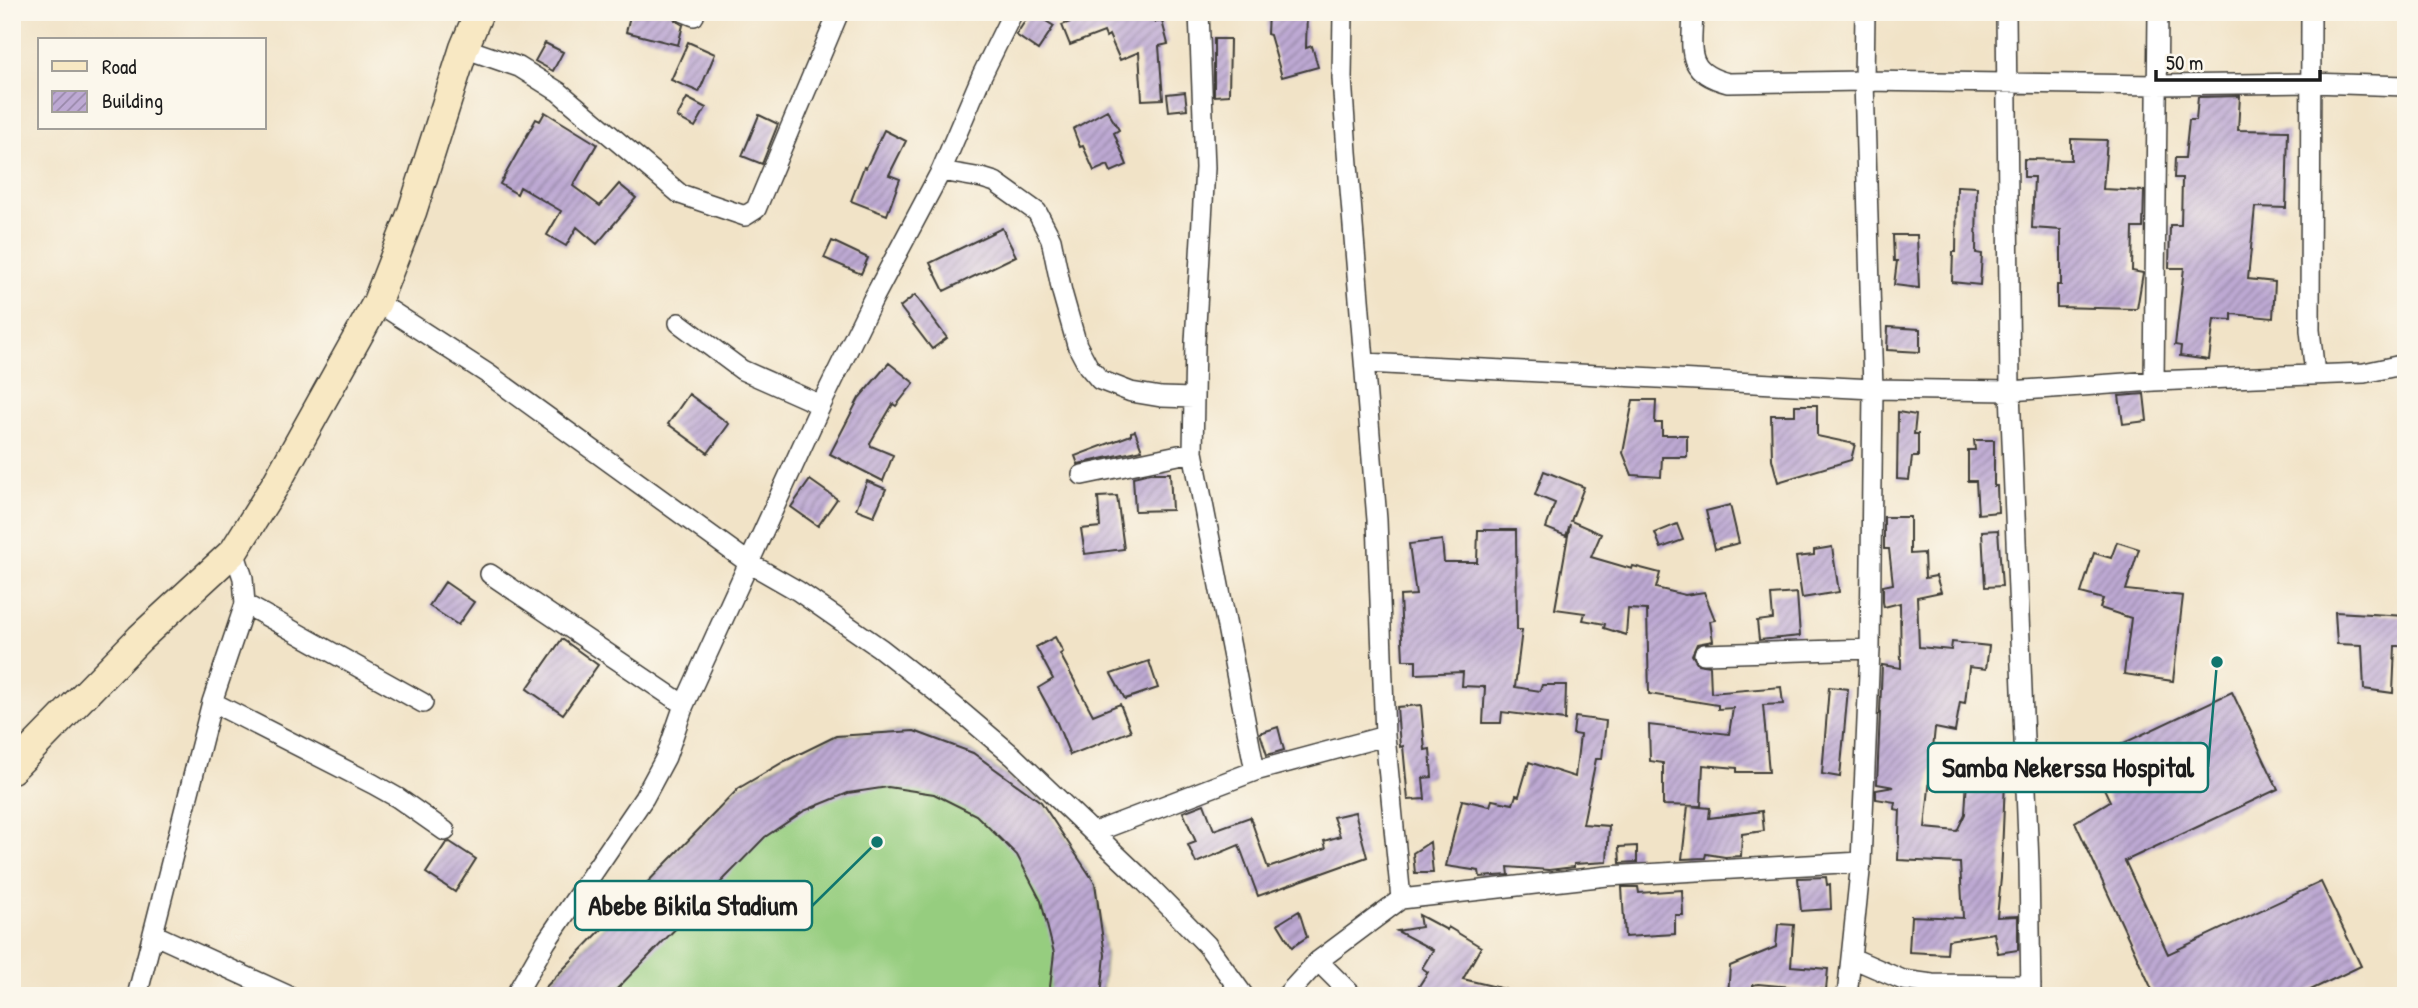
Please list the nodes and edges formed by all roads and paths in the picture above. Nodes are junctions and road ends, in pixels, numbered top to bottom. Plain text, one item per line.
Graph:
1 (479, 12) edge
2 (839, 12) edge
3 (1013, 12) edge
4 (1199, 12) edge
5 (1343, 12) edge
6 (1693, 12) edge
7 (1865, 12) edge
8 (2006, 12) edge
9 (2158, 12) edge
10 (2311, 12) edge
11 (464, 48) junction
12 (1864, 80) junction
13 (2311, 83) junction
14 (2006, 84) junction
15 (2158, 85) junction
16 (2406, 86) edge
17 (941, 171) junction
18 (377, 302) junction
19 (678, 323) dead end
20 (1366, 363) junction
21 (2406, 364) edge
22 (2315, 374) junction
23 (2154, 381) junction
24 (1873, 389) junction
25 (2010, 391) junction
26 (1193, 398) junction
27 (821, 405) junction
28 (1193, 452) junction
29 (1082, 475) dead end
30 (234, 551) junction
31 (748, 563) junction
32 (490, 573) dead end
33 (245, 604) junction
34 (1871, 649) junction
35 (1704, 654) dead end
36 (212, 702) junction
37 (423, 703) dead end
38 (684, 705) junction
39 (1385, 736) junction
40 (16, 757) edge
41 (1255, 771) junction
42 (445, 831) dead end
43 (1095, 832) junction
44 (1861, 862) junction
45 (1401, 899) junction
46 (153, 934) junction
47 (1852, 958) junction
48 (1318, 961) junction
49 (2031, 991) edge
50 (136, 996) edge
51 (289, 996) edge
52 (515, 996) edge
53 (1244, 996) edge
54 (1286, 996) edge
55 (1353, 996) edge
56 (1847, 996) edge

1 - 11 street
2 - 11 street
3 - 17 street
4 - 26 street
5 - 20 street
6 - 12 street
7 - 12 street
8 - 14 street
9 - 15 street
10 - 13 street
11 - 18 street
12 - 14 street
12 - 24 street
13 - 15 street
13 - 16 street
13 - 22 street
14 - 15 street
14 - 25 street
15 - 23 street
17 - 26 street
17 - 27 street
18 - 30 street
18 - 31 street
19 - 27 street
20 - 24 street
20 - 39 street
21 - 22 street
22 - 23 street
23 - 25 street
24 - 25 street
24 - 34 street
25 - 49 street
26 - 28 street
27 - 31 street
28 - 29 street
28 - 41 street
30 - 33 street
30 - 40 street
31 - 38 street
31 - 43 street
32 - 38 street
33 - 36 street
33 - 37 street
34 - 35 street
34 - 44 street
36 - 42 street
36 - 46 street
38 - 52 street
39 - 41 street
39 - 45 street
41 - 43 street
43 - 53 street
44 - 45 street
44 - 47 street
45 - 48 street
46 - 50 street
46 - 51 street
47 - 49 street
47 - 56 street
48 - 54 street
48 - 55 street

